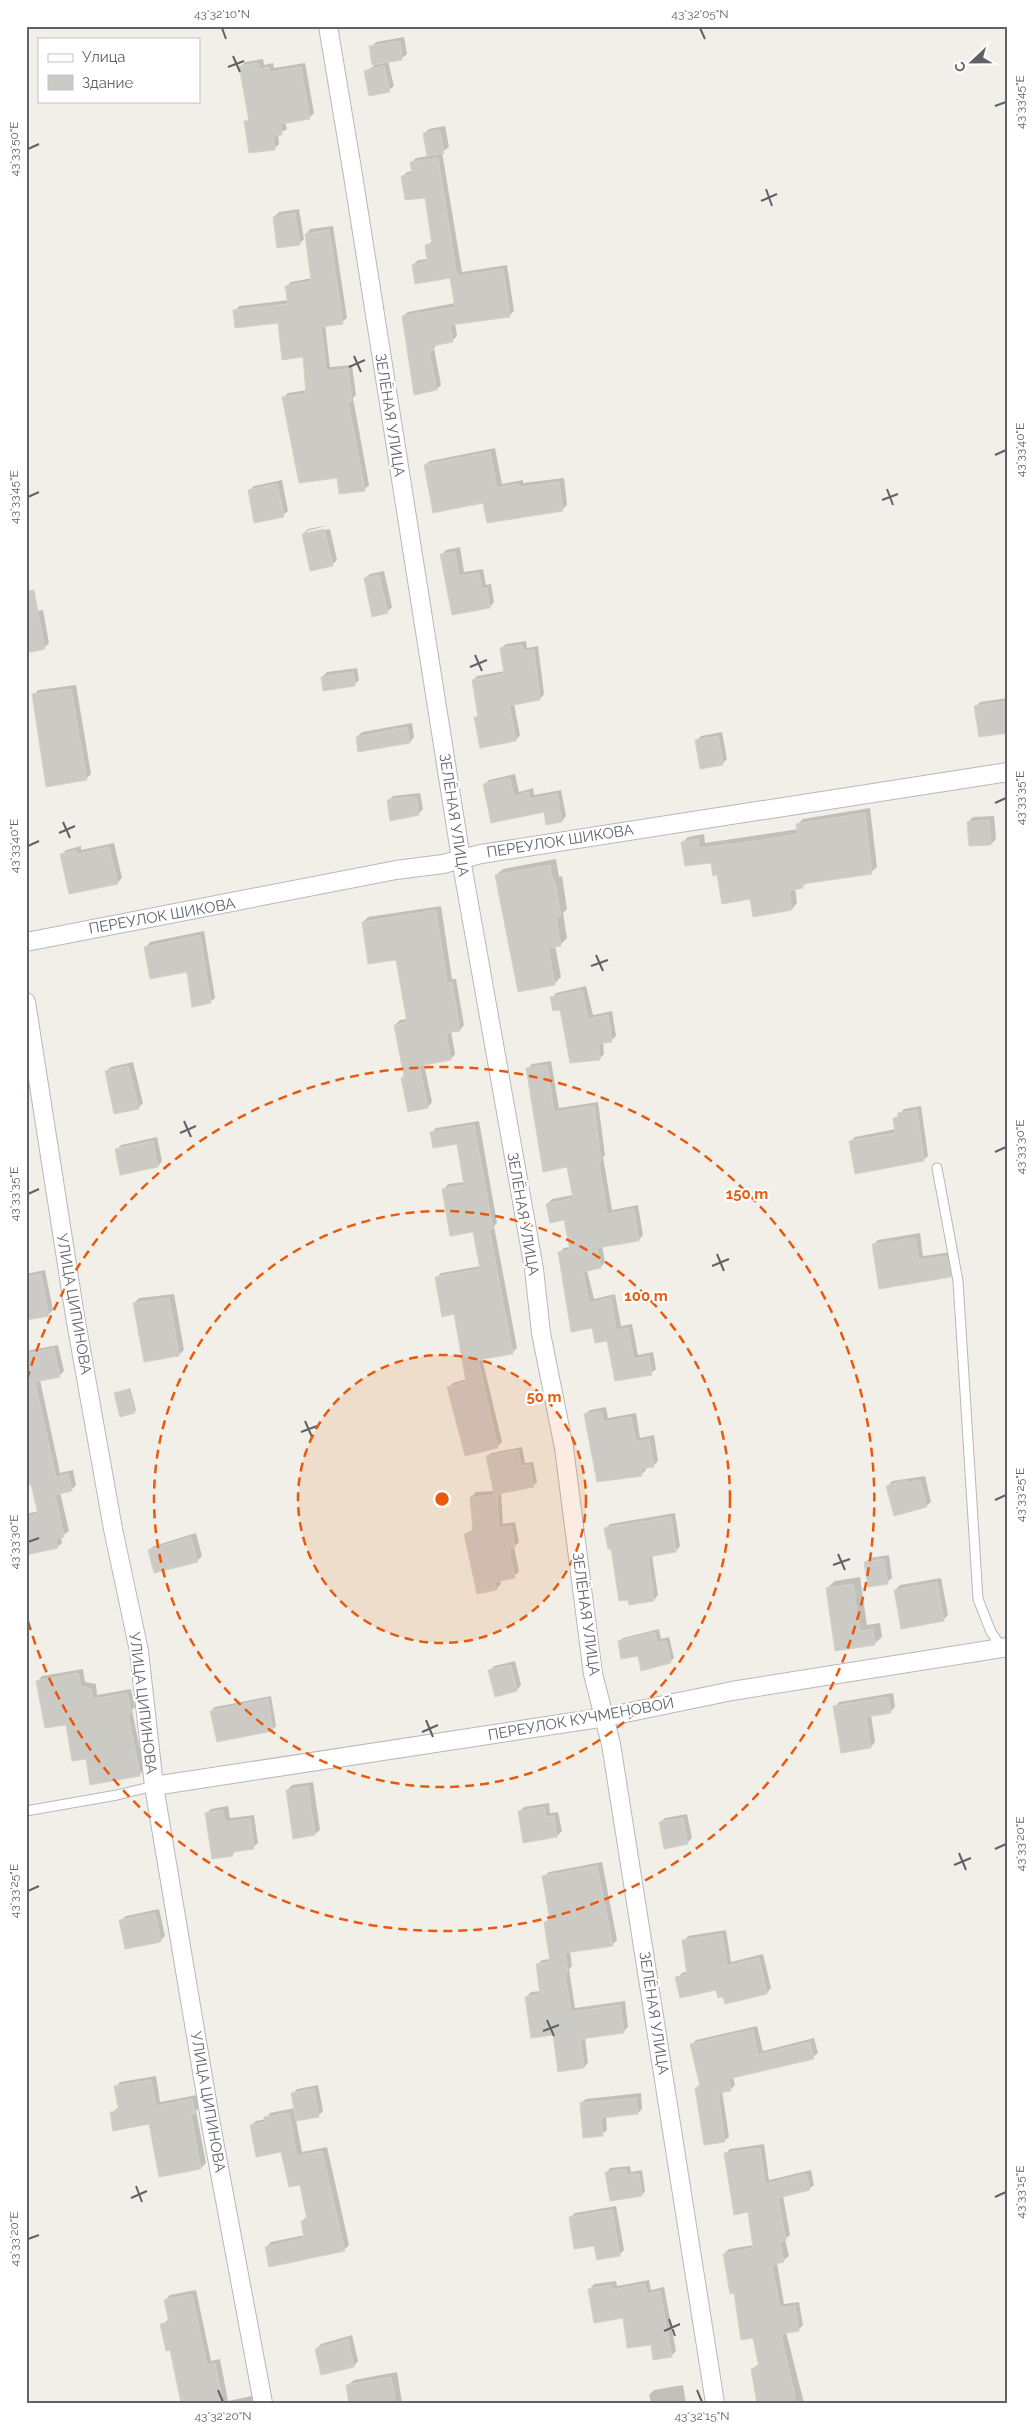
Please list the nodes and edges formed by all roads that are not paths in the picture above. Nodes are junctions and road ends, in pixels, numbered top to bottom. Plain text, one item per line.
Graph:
1 (328, 26) edge
2 (1008, 772) edge
3 (461, 859) junction
4 (26, 942) edge
5 (26, 1002) edge
6 (937, 1168) dead end
7 (1005, 1648) edge
8 (606, 1717) junction
9 (154, 1786) junction
10 (26, 1811) edge
11 (263, 2403) edge
12 (715, 2403) edge

1 - 3 street, ЗЕЛЁНАЯ УЛИЦА
2 - 3 street, ПЕРЕУЛОК ШИКОВА
3 - 4 street, ПЕРЕУЛОК ШИКОВА
3 - 8 street, ЗЕЛЁНАЯ УЛИЦА
5 - 9 street, УЛИЦА ЦИПИНОВА
6 - 7 lane
7 - 8 street, ПЕРЕУЛОК КУЧМЕНОВОЙ
8 - 9 street, ПЕРЕУЛОК КУЧМЕНОВОЙ
8 - 12 street, ЗЕЛЁНАЯ УЛИЦА
9 - 10 lane
9 - 11 street, УЛИЦА ЦИПИНОВА

